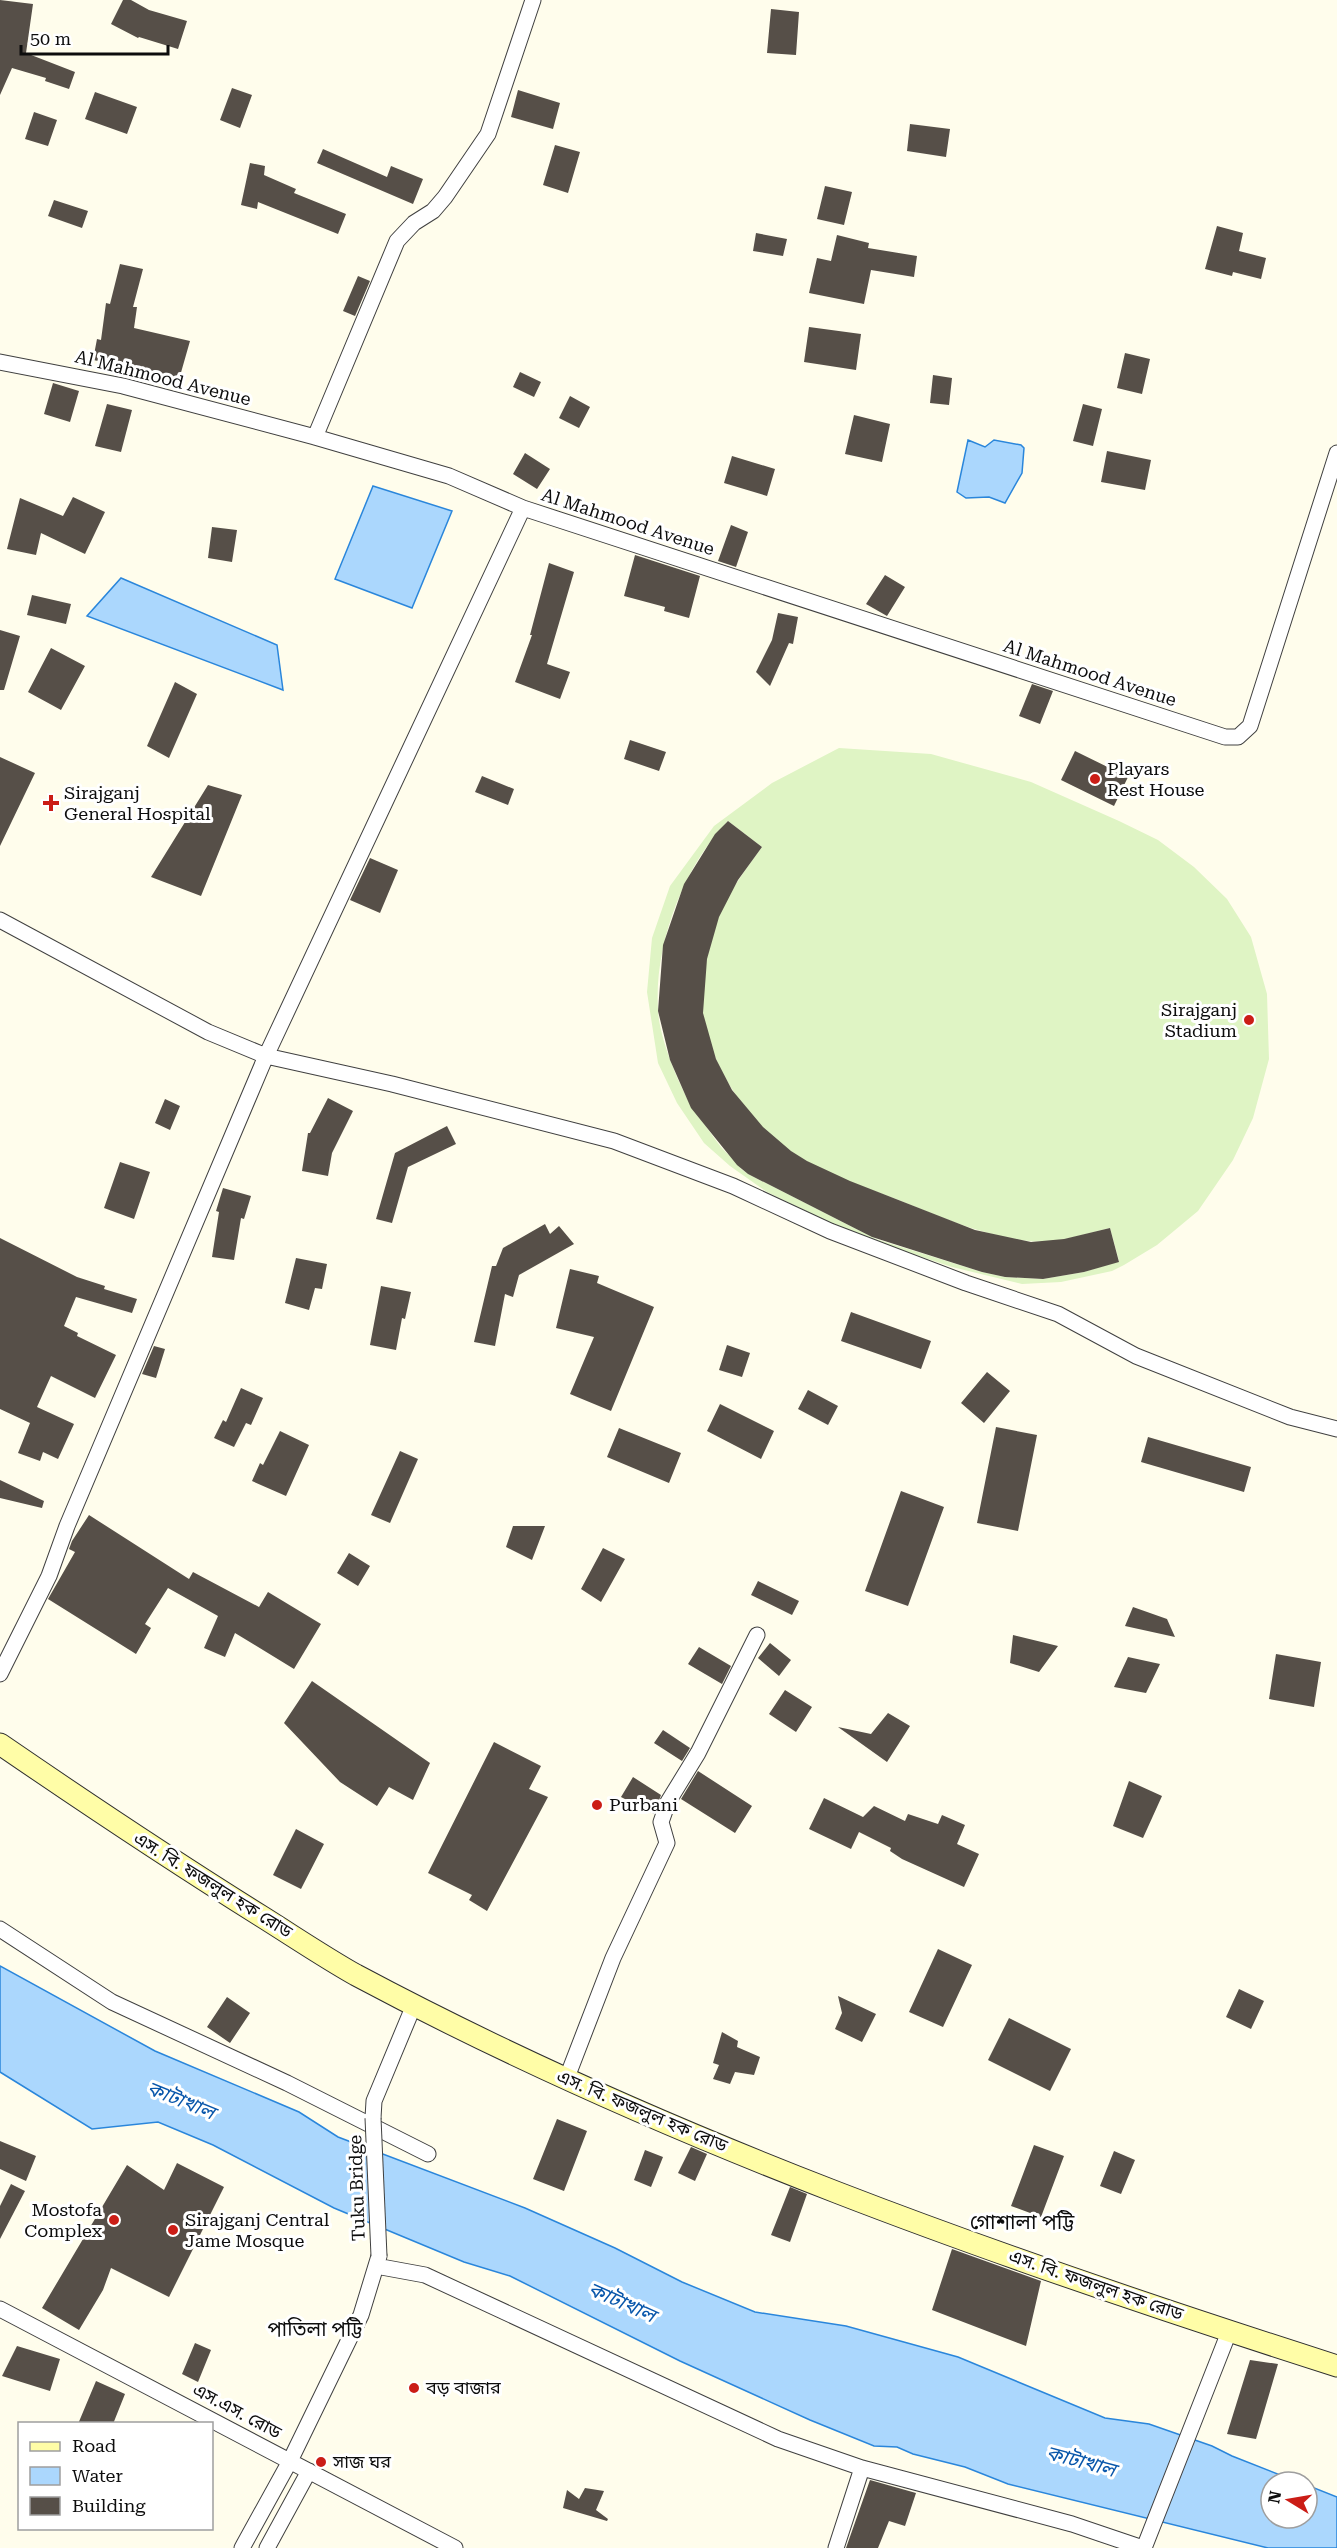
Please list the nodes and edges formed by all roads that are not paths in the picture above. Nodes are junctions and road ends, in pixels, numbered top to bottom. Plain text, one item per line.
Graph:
1 (533, 0) edge
2 (0, 362) edge
3 (315, 437) junction
4 (1337, 453) edge
5 (523, 508) junction
6 (0, 920) edge
7 (266, 1056) junction
8 (1337, 1429) edge
9 (757, 1635) dead end
10 (0, 1674) edge
11 (0, 1744) edge
12 (0, 1929) edge
13 (414, 2005) junction
14 (566, 2080) junction
15 (428, 2154) dead end
16 (378, 2261) junction
17 (0, 2309) edge
18 (1229, 2332) junction
19 (1337, 2366) edge
20 (290, 2461) junction
21 (862, 2468) junction
22 (309, 2471) junction
23 (433, 2543) edge
24 (1145, 2543) edge
25 (242, 2548) edge
26 (267, 2548) edge
27 (455, 2548) edge
28 (836, 2548) edge

1 - 3 street
2 - 3 street, Al Mahmood Avenue
3 - 5 street, Al Mahmood Avenue
4 - 5 street, Al Mahmood Avenue
5 - 7 street
6 - 7 street
7 - 8 street
7 - 10 street
9 - 14 street
11 - 13 main road, এস. বি. ফজলুল হক রোড
12 - 15 street
13 - 14 main road, এস. বি. ফজলুল হক রোড
13 - 16 street, Tuku Bridge, bridge
14 - 18 main road, এস. বি. ফজলুল হক রোড
16 - 20 street, Tuku Bridge
16 - 21 street
17 - 20 street, এস.এস. রোড
18 - 19 main road, এস. বি. ফজলুল হক রোড
18 - 24 street
20 - 22 street, এস.এস. রোড
20 - 25 street, Tuku Bridge
21 - 24 street
21 - 28 street
22 - 23 street, এস.এস. রোড
22 - 26 street
23 - 27 street, এস.এস. রোড

